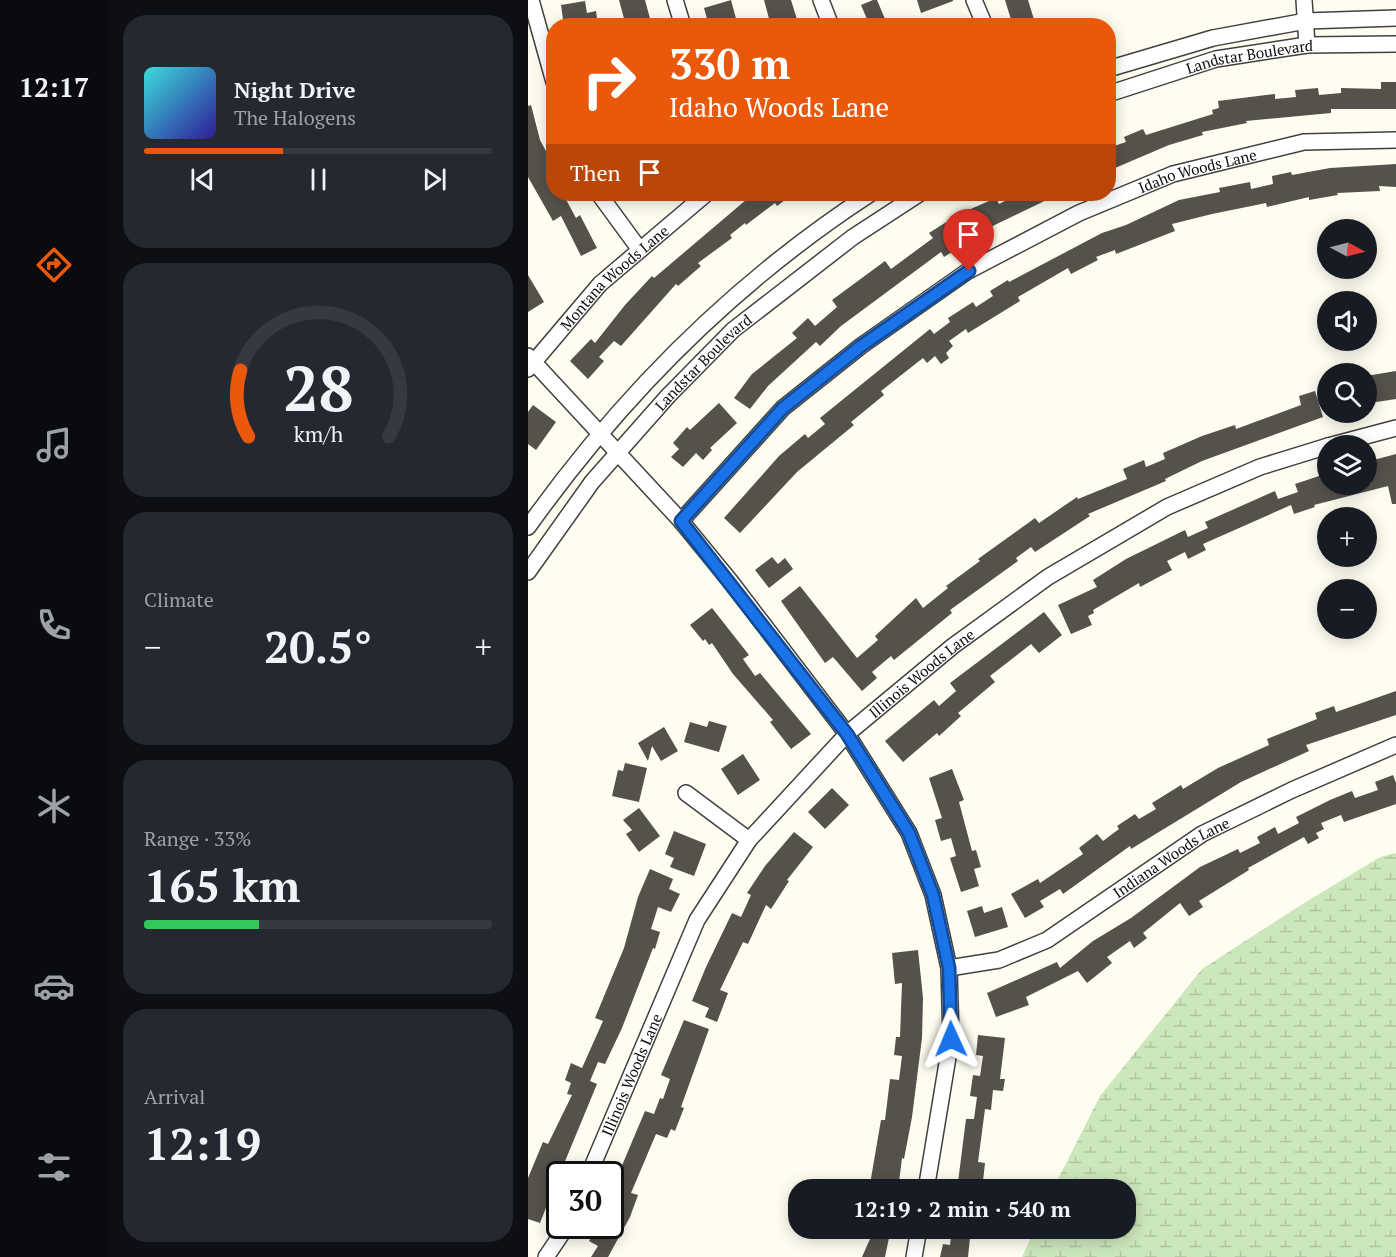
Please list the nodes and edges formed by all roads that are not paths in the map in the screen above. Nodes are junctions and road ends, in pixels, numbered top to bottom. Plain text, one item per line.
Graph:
1 (531, 0) edge
2 (675, 0) edge
3 (821, 0) edge
4 (974, 0) edge
5 (1304, 0) edge
6 (681, 18) edge
7 (828, 18) edge
8 (978, 18) edge
9 (1396, 18) edge
10 (1306, 21) junction
11 (1396, 44) edge
12 (1307, 45) junction
13 (546, 53) edge
14 (1116, 67) edge
15 (1116, 91) edge
16 (1396, 140) edge
17 (1116, 198) edge
18 (604, 201) edge
19 (698, 201) edge
20 (860, 201) edge
21 (908, 201) edge
22 (1108, 201) edge
23 (640, 249) junction
24 (530, 363) edge
25 (1396, 428) edge
26 (599, 434) junction
27 (1370, 435) edge
28 (1317, 449) edge
29 (617, 453) junction
30 (681, 521) junction
31 (528, 527) edge
32 (528, 572) edge
33 (847, 734) junction
34 (1396, 745) edge
35 (686, 793) dead end
36 (749, 840) junction
37 (949, 968) junction
38 (595, 1161) edge
39 (928, 1179) edge
40 (558, 1239) edge
41 (917, 1239) edge
42 (546, 1257) edge
43 (914, 1257) edge

1 - 13 street
2 - 6 street
3 - 7 street
4 - 8 street
5 - 10 street
9 - 10 street, Landstar Boulevard
10 - 12 street
10 - 14 street, Landstar Boulevard
11 - 12 street, Landstar Boulevard
12 - 15 street, Landstar Boulevard
16 - 17 street, Idaho Woods Lane
18 - 23 street
19 - 23 street, Montana Woods Lane
20 - 26 street, Landstar Boulevard
21 - 29 street, Landstar Boulevard
22 - 30 street, Idaho Woods Lane
23 - 24 street, Montana Woods Lane
24 - 26 street
25 - 27 street, Illinois Woods Lane
26 - 29 street
26 - 31 street, Landstar Boulevard
28 - 33 street, Illinois Woods Lane
29 - 30 street
29 - 32 street, Landstar Boulevard
30 - 33 street
33 - 36 street, Illinois Woods Lane
33 - 37 street
34 - 37 street, Indiana Woods Lane
35 - 36 street
36 - 38 street, Illinois Woods Lane
37 - 39 street
40 - 42 street
41 - 43 street

